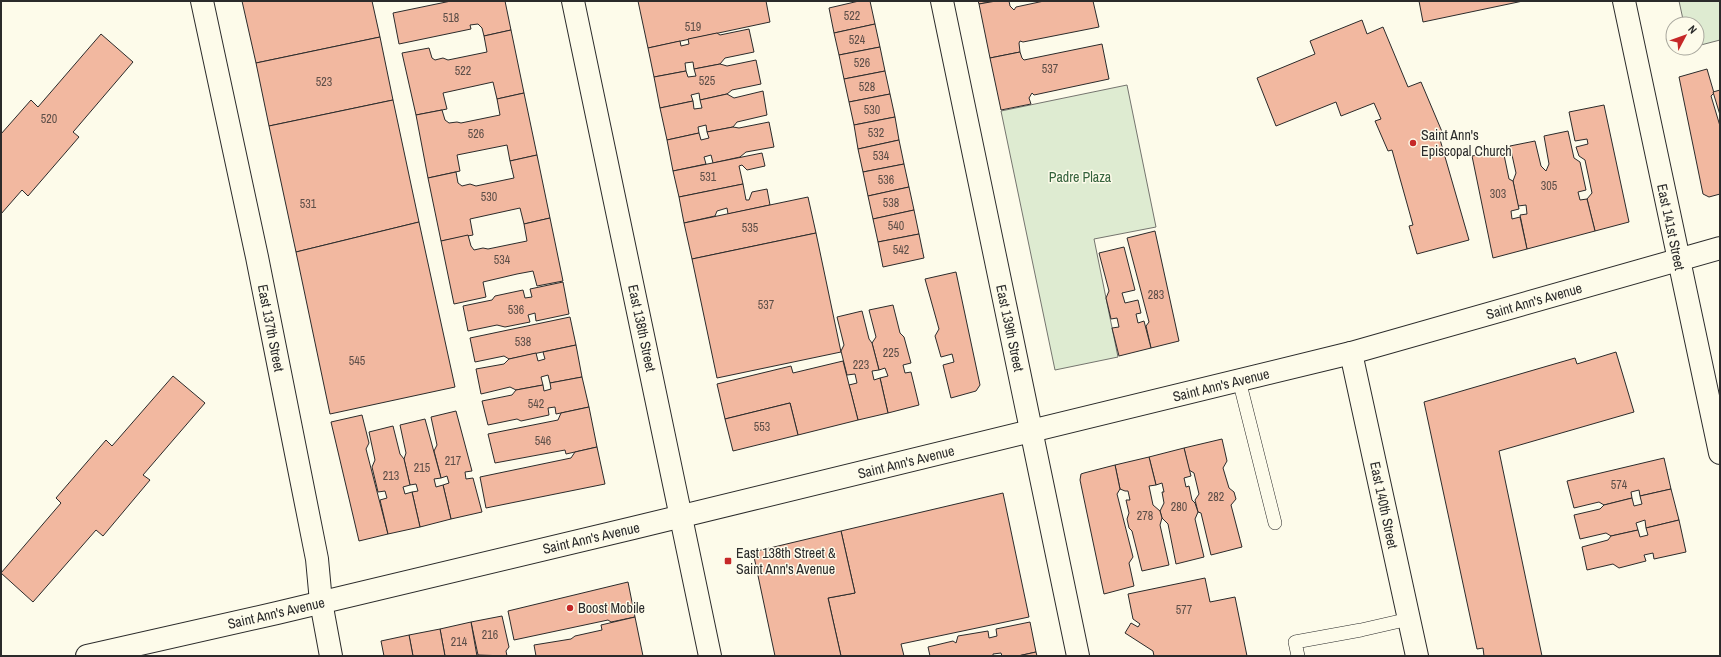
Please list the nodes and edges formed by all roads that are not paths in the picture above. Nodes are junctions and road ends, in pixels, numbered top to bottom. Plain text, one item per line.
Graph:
1 (202, 1) edge
2 (572, 1) edge
3 (942, 1) edge
4 (1624, 1) edge
5 (1720, 248) edge
6 (1678, 260) junction
7 (1351, 353) junction
8 (1239, 380) junction
9 (1030, 432) junction
10 (1720, 453) edge
11 (681, 517) junction
12 (1275, 523) dead end
13 (321, 602) junction
14 (1409, 619) junction
15 (87, 656) edge
16 (331, 656) edge
17 (710, 656) edge
18 (1078, 656) edge
19 (1298, 656) edge
20 (1417, 656) edge

1 - 13 street, East 137th Street
2 - 11 street, East 138th Street
3 - 9 street, East 139th Street
4 - 6 street, East 141st Street
5 - 6 street, Saint Ann's Avenue
6 - 7 street, Saint Ann's Avenue
6 - 10 street, East 141st Street
7 - 8 street, Saint Ann's Avenue
7 - 14 street, East 140th Street
8 - 9 street, Saint Ann's Avenue
8 - 12 lane
9 - 11 street, Saint Ann's Avenue
9 - 18 street, East 139th Street
11 - 13 street, Saint Ann's Avenue
11 - 17 street, East 138th Street
13 - 15 street, Saint Ann's Avenue
13 - 16 street, East 137th Street
14 - 19 lane
14 - 20 street, East 140th Street

